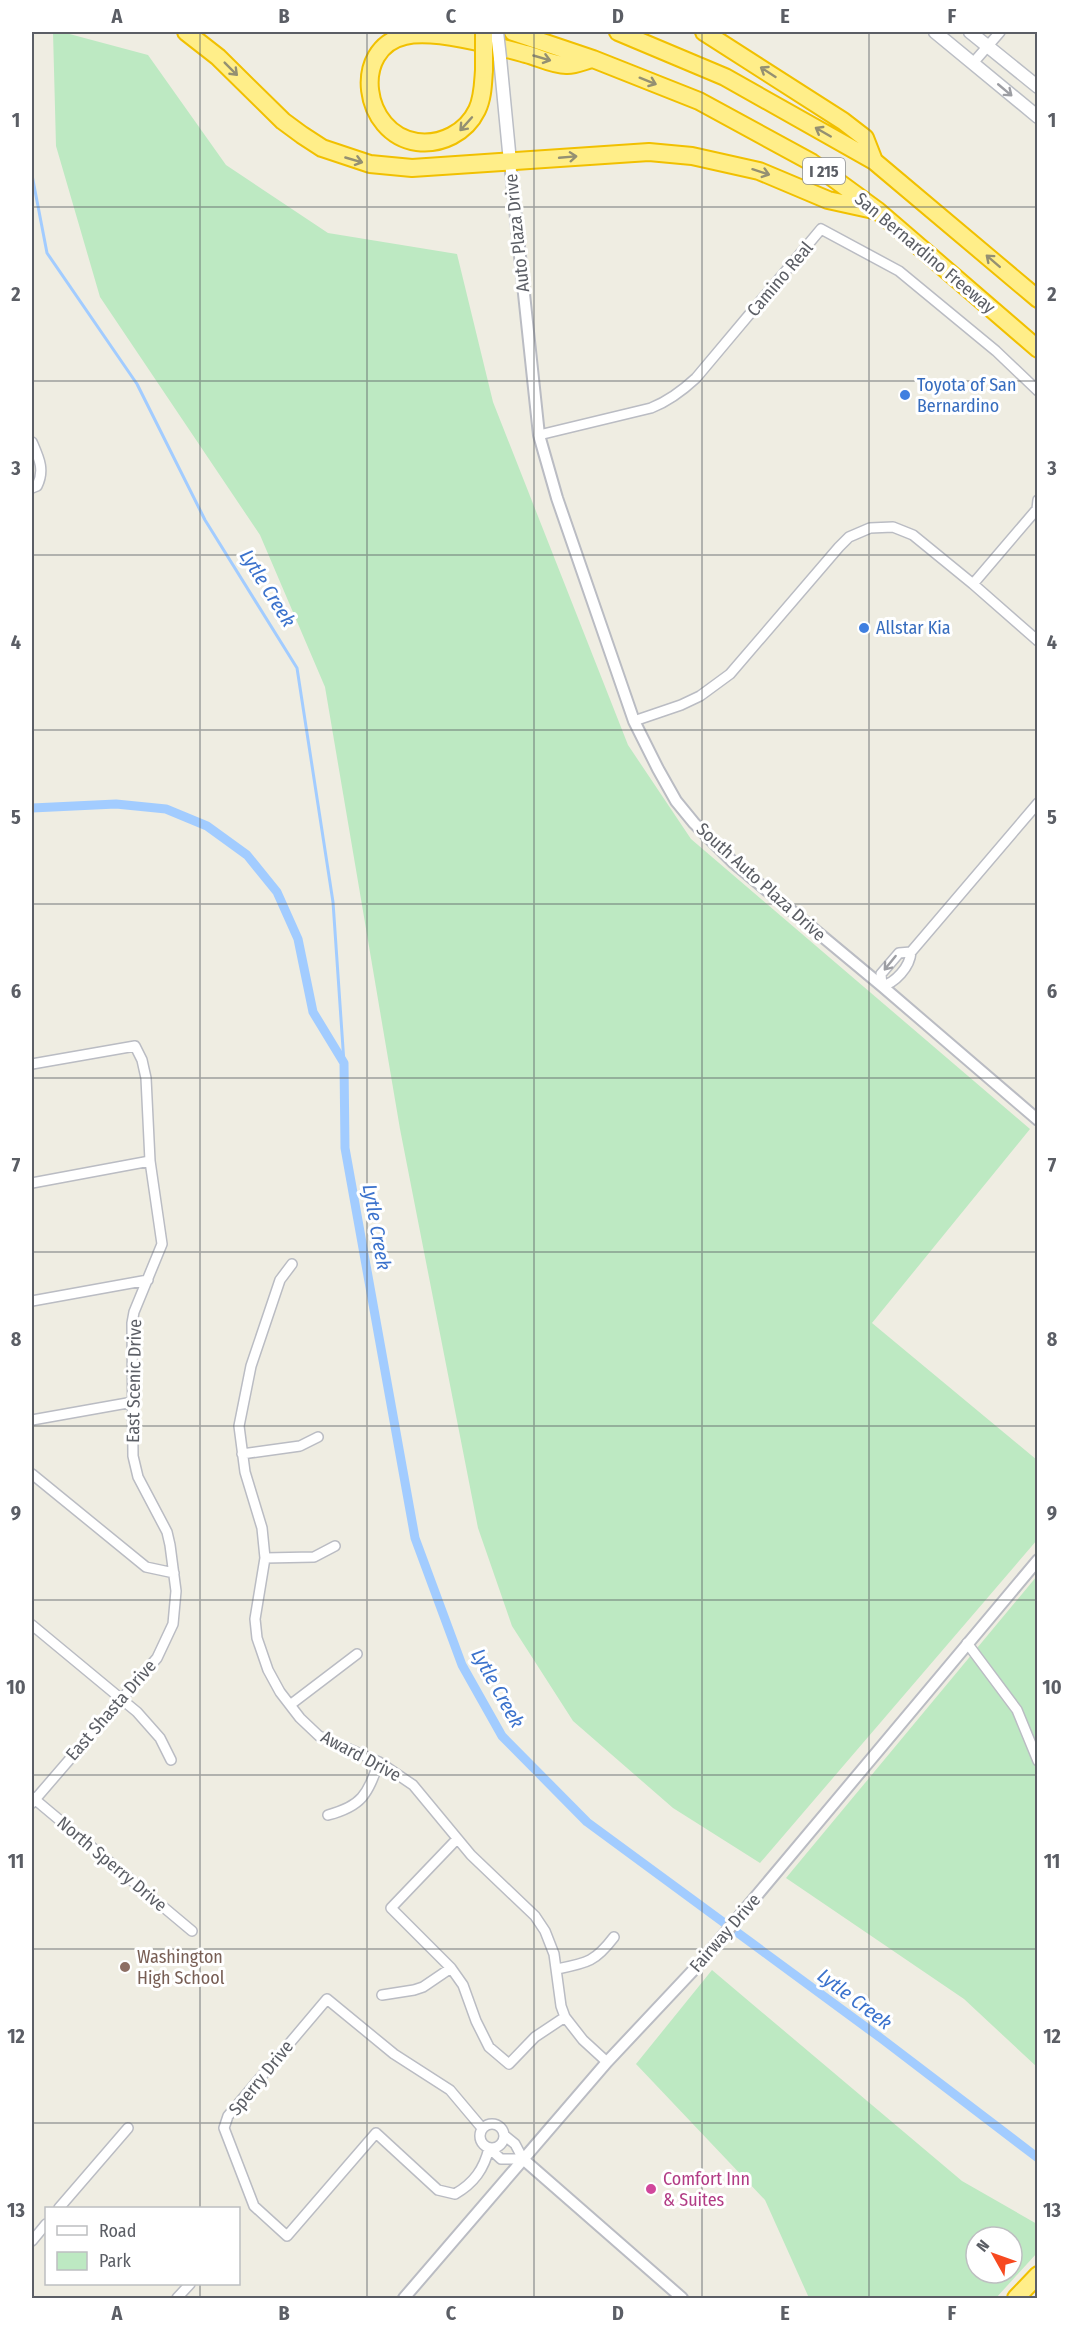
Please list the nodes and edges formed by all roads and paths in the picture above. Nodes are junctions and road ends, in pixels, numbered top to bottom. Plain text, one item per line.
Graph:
1 (186, 32) edge
2 (484, 32) edge
3 (497, 32) edge
4 (513, 32) edge
5 (618, 32) edge
6 (704, 32) edge
7 (935, 32) edge
8 (970, 32) edge
9 (1000, 32) edge
10 (987, 46) junction
11 (593, 59) junction
12 (973, 63) junction
13 (1038, 87) edge
14 (1038, 117) edge
15 (874, 161) junction
16 (510, 162) junction
17 (878, 211) junction
18 (1038, 299) edge
19 (1038, 349) edge
20 (1038, 391) edge
21 (539, 435) junction
22 (32, 442) edge
23 (32, 488) edge
24 (1038, 500) edge
25 (1037, 509) edge
26 (973, 584) junction
27 (1038, 641) edge
28 (634, 721) junction
29 (1038, 803) edge
30 (911, 952) junction
31 (882, 986) junction
32 (32, 1064) edge
33 (1038, 1120) edge
34 (150, 1161) junction
35 (32, 1183) edge
36 (292, 1264) dead end
37 (148, 1280) junction
38 (32, 1301) edge
39 (133, 1402) junction
40 (32, 1420) edge
41 (318, 1437) dead end
42 (242, 1454) junction
43 (32, 1474) edge
44 (335, 1546) dead end
45 (265, 1558) junction
46 (1038, 1560) edge
47 (174, 1573) junction
48 (32, 1625) edge
49 (967, 1643) junction
50 (357, 1654) dead end
51 (121, 1699) junction
52 (290, 1706) junction
53 (171, 1760) dead end
54 (1038, 1761) edge
55 (379, 1762) junction
56 (32, 1800) edge
57 (328, 1815) dead end
58 (457, 1839) junction
59 (192, 1931) dead end
60 (614, 1937) dead end
61 (451, 1968) junction
62 (557, 1969) junction
63 (382, 1995) dead end
64 (565, 2017) junction
65 (607, 2062) junction
66 (128, 2128) dead end
67 (482, 2128) junction
68 (504, 2135) junction
69 (489, 2148) junction
70 (523, 2158) junction
71 (60, 2207) edge
72 (45, 2225) edge
73 (32, 2241) edge
74 (1038, 2275) edge
75 (188, 2285) edge
76 (177, 2298) edge
77 (404, 2298) edge
78 (682, 2298) edge
79 (1016, 2298) edge

1 -> 16 highway
2 -> 11 highway, bridge
3 - 16 main road, Auto Plaza Drive, bridge
4 - 11 highway, San Bernardino Freeway / I 215
15 -> 5 highway, San Bernardino Freeway / I 215
15 -> 6 highway
7 - 12 main road
8 - 10 main road
9 - 10 street
10 - 12 street
10 - 13 main road
11 -> 17 highway, San Bernardino Freeway / I 215
12 -> 14 main road
18 -> 15 highway, San Bernardino Freeway / I 215
16 -> 17 highway
16 - 21 street, Auto Plaza Drive
17 - 19 highway, San Bernardino Freeway / I 215
20 - 21 street, Camino Real
21 - 28 street, South Auto Plaza Drive
22 - 23 street
24 - 25 street
25 - 26 street
26 - 27 street
26 - 28 street
28 - 31 street, South Auto Plaza Drive
29 - 30 street
30 - 31 street
30 -> 31 street
31 - 33 street, South Auto Plaza Drive
32 - 34 street, East Scenic Drive
34 - 35 street
34 - 37 street, East Scenic Drive
36 - 42 street, Award Drive
37 - 38 street
37 - 39 street, East Scenic Drive
39 - 40 street
39 - 47 street, East Scenic Drive
41 - 42 street
42 - 45 street, Award Drive
43 - 47 street
44 - 45 street
45 - 52 street, Award Drive
46 - 49 street, Fairway Drive
47 - 51 street, East Shasta Drive
48 - 51 street
49 - 54 street
49 - 65 street, Fairway Drive
50 - 52 street
51 - 53 street
51 - 56 street, East Shasta Drive
52 - 55 street, Award Drive
55 - 57 street
55 - 58 street, Award Drive
56 - 59 street, North Sperry Drive
58 - 61 street
58 - 62 street, Award Drive
60 - 62 street
61 - 63 street
61 - 64 street
62 - 64 street, Award Drive
64 - 65 street, Award Drive
65 - 70 street, Fairway Drive
66 - 71 street
67 - 68 street
67 - 69 street, Sperry Drive
67 - 69 street, Sperry Drive
68 - 69 street, Sperry Drive
68 - 70 street
69 - 70 street
70 - 77 street, Fairway Drive
70 - 78 street
72 - 73 street
74 - 79 highway
75 - 76 street

